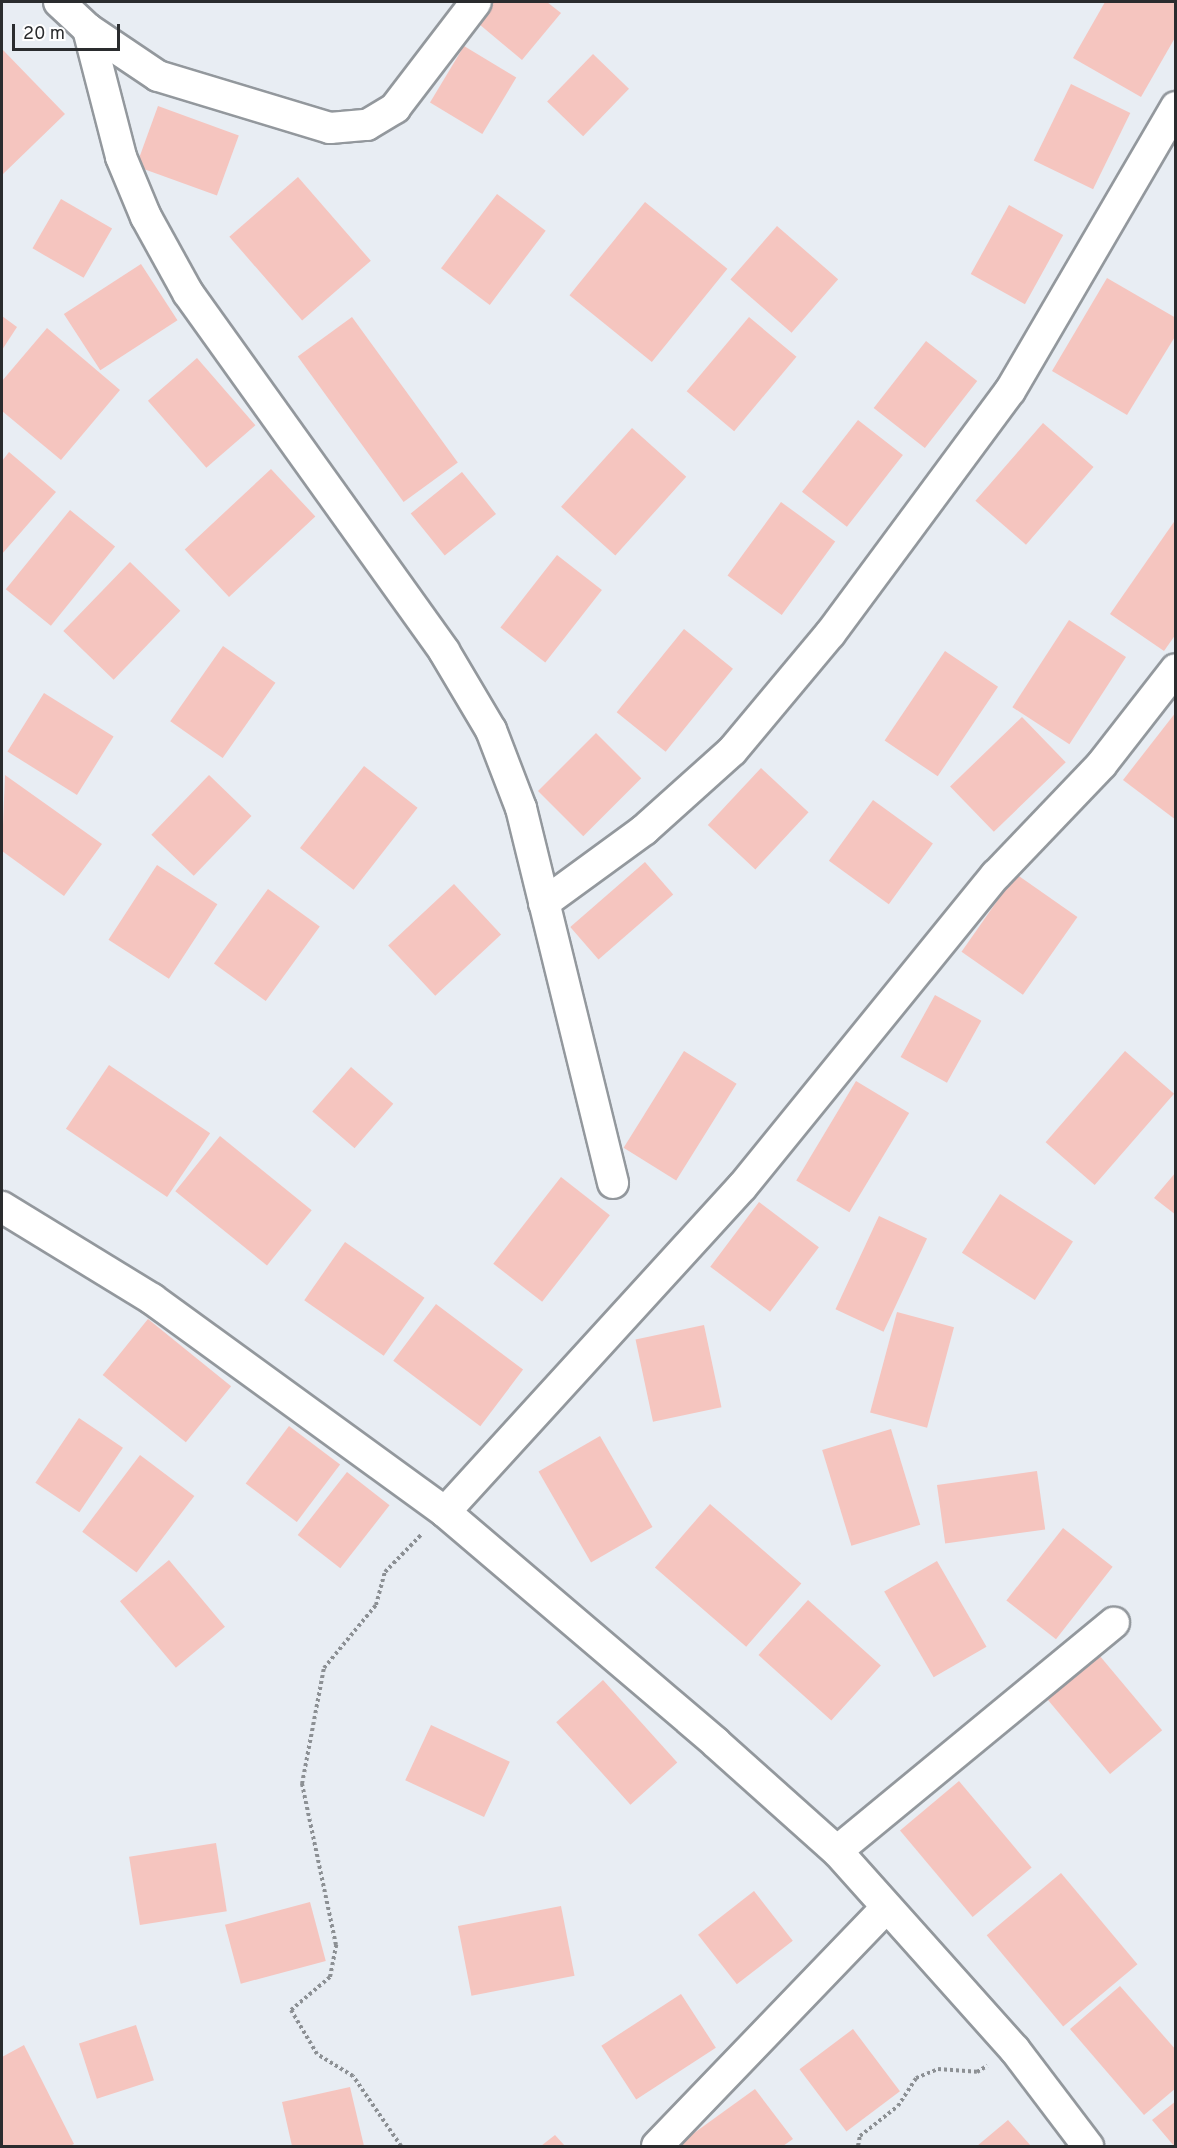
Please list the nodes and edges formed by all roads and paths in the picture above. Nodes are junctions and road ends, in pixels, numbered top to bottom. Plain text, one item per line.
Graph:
1 (59, 2) edge
2 (476, 2) edge
3 (88, 29) junction
4 (1176, 107) edge
5 (1176, 669) edge
6 (544, 903) junction
7 (613, 1183) dead end
8 (2, 1206) edge
9 (445, 1512) junction
10 (1114, 1623) dead end
11 (837, 1851) junction
12 (886, 1908) junction
13 (1015, 2050) junction
14 (401, 2146) edge
15 (657, 2146) edge
16 (858, 2146) edge
17 (1088, 2146) edge

1 - 3 street
2 - 3 street
3 - 6 street
4 - 6 street
5 - 9 street
6 - 7 street
8 - 9 street
9 - 11 street
9 - 14 path
10 - 11 street
11 - 12 street
12 - 13 street
12 - 15 street
13 - 16 path
13 - 17 street

